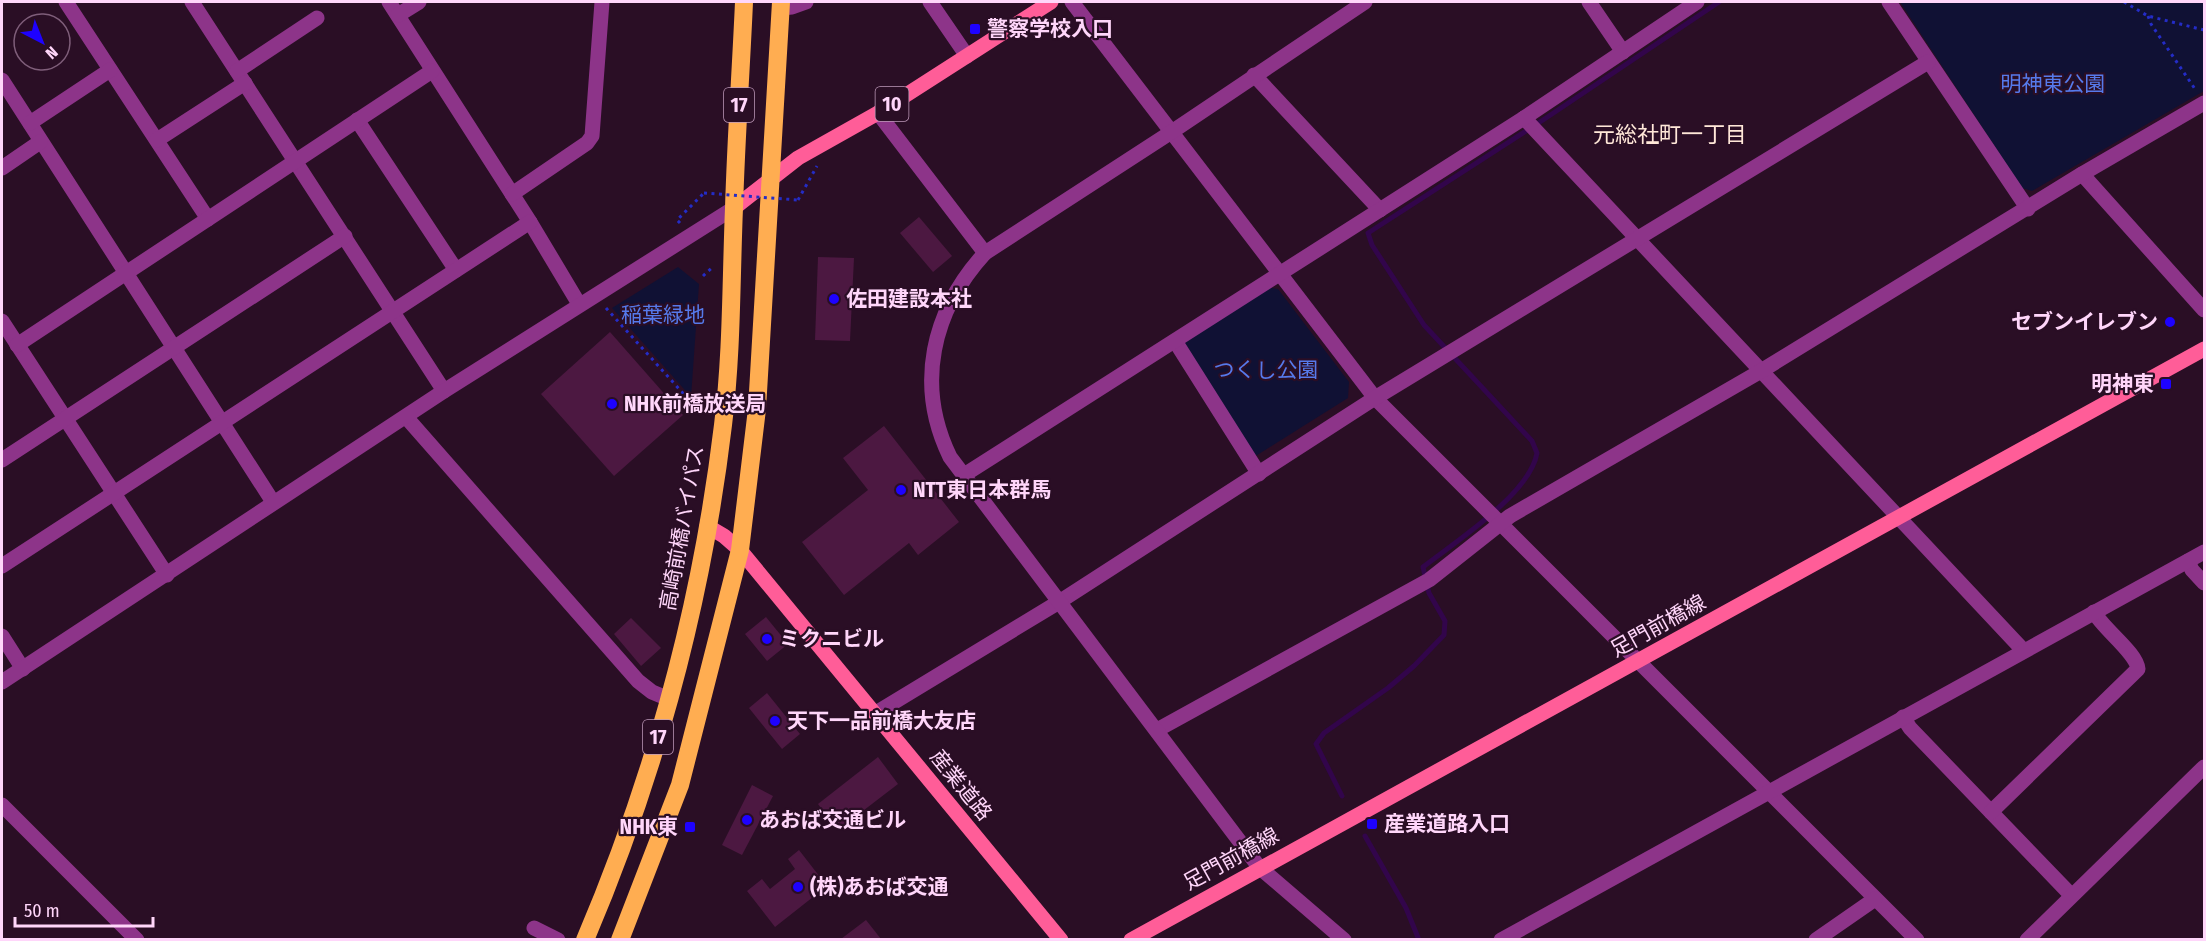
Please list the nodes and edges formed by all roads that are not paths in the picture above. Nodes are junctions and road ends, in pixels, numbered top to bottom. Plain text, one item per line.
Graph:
1 (66, 2) edge
2 (192, 2) edge
3 (389, 2) edge
4 (419, 2) edge
5 (602, 2) edge
6 (744, 2) edge
7 (806, 2) edge
8 (930, 2) edge
9 (1052, 2) edge
10 (1072, 2) edge
11 (1365, 2) edge
12 (1589, 2) edge
13 (1697, 2) edge
14 (1889, 2) edge
15 (781, 5) edge
16 (398, 15) junction
17 (317, 18) dead end
18 (1623, 52) junction
19 (967, 57) junction
20 (1928, 62) junction
21 (110, 70) junction
22 (432, 71) junction
23 (1254, 75) junction
24 (241, 77) junction
25 (2, 80) edge
26 (2204, 103) edge
27 (878, 112) junction
28 (1524, 118) junction
29 (357, 120) junction
30 (30, 123) junction
31 (1173, 131) junction
32 (158, 140) junction
33 (40, 142) junction
34 (296, 162) junction
35 (2, 168) edge
36 (2082, 174) junction
37 (771, 178) junction
38 (512, 194) junction
39 (734, 208) junction
40 (2028, 209) junction
41 (1380, 210) junction
42 (208, 219) junction
43 (530, 222) junction
44 (345, 236) junction
45 (1637, 239) junction
46 (985, 253) junction
47 (456, 270) junction
48 (126, 272) junction
49 (1281, 272) junction
50 (579, 304) junction
51 (2205, 310) edge
52 (394, 311) junction
53 (2, 321) edge
54 (1174, 341) junction
55 (17, 345) junction
56 (174, 347) junction
57 (2205, 349) edge
58 (1761, 371) junction
59 (444, 391) junction
60 (1375, 398) junction
61 (405, 417) junction
62 (66, 418) junction
63 (224, 421) junction
64 (2, 460) edge
65 (964, 474) junction
66 (1259, 474) junction
67 (114, 492) junction
68 (273, 502) junction
69 (1899, 518) junction
70 (1500, 523) junction
71 (707, 526) junction
72 (740, 550) junction
73 (2205, 552) edge
74 (2188, 561) junction
75 (2, 566) edge
76 (167, 575) junction
77 (2205, 583) edge
78 (1059, 602) junction
79 (2094, 612) junction
80 (2, 636) edge
81 (2023, 650) junction
82 (1636, 662) junction
83 (23, 669) junction
84 (2, 682) edge
85 (669, 699) junction
86 (876, 713) junction
87 (1903, 717) junction
88 (1157, 730) junction
89 (2205, 767) edge
90 (1768, 792) junction
91 (2, 805) edge
92 (1991, 812) junction
93 (1259, 867) junction
94 (2071, 895) junction
95 (1875, 899) junction
96 (534, 928) dead end
97 (137, 939) edge
98 (558, 939) edge
99 (585, 939) edge
100 (620, 939) edge
101 (1061, 939) edge
102 (1131, 939) edge
103 (1344, 939) edge
104 (1501, 939) edge
105 (1816, 939) edge
106 (1917, 939) edge
107 (2027, 939) edge

1 - 21 street
2 - 24 street
3 - 16 street
4 - 16 street
5 - 38 street
6 - 39 highway, 高崎前橋バイパス / 17
7 - 15 street
8 - 19 street
9 - 19 main road, 10
10 - 31 street
11 - 23 street
12 - 18 street
13 - 18 street
14 - 20 street
15 - 37 highway, 17
16 - 22 street
17 - 24 street
18 - 28 street
19 - 27 main road, 10
20 - 40 street
20 - 45 street
21 - 30 street
21 - 32 street
22 - 29 street
22 - 38 street
23 - 31 street
23 - 41 street
24 - 32 street
24 - 34 street
25 - 30 street
26 - 36 street
27 - 37 main road, 10
27 - 46 street
28 - 41 street
28 - 45 street
29 - 34 street
29 - 47 street
30 - 33 street
31 - 46 street
31 - 49 street
32 - 42 street
33 - 35 street
33 - 48 street
34 - 42 street
34 - 44 street
36 - 40 street
36 - 51 street
37 - 39 main road, 10
37 - 72 highway, 17
38 - 43 street
39 - 50 street
39 - 71 highway, 高崎前橋バイパス / 17
40 - 58 street
41 - 49 street
42 - 48 street
43 - 47 street
43 - 50 street
44 - 52 street
44 - 56 street
45 - 58 street
45 - 60 street
46 - 65 street
47 - 52 street
48 - 55 street
48 - 56 street
49 - 54 street
49 - 60 street
50 - 59 street
52 - 59 street
52 - 63 street
53 - 55 street
54 - 65 street
54 - 66 street
55 - 62 street
56 - 62 street
56 - 63 street
57 - 69 main road, 足門前橋線
58 - 69 street
58 - 70 street
59 - 61 street
60 - 66 street
60 - 70 street
61 - 68 street
61 - 85 street
62 - 64 street
62 - 67 street
63 - 67 street
63 - 68 street
65 - 78 street
66 - 78 street
67 - 75 street
67 - 76 street
68 - 76 street
69 - 81 street
69 - 82 main road, 足門前橋線
70 - 82 street
70 - 88 street
71 - 72 main road, 産業道路
71 - 85 highway, 高崎前橋バイパス / 17
72 - 86 main road, 産業道路
72 - 100 highway, 17
73 - 74 street
74 - 77 street
74 - 79 street
76 - 83 street
78 - 86 street
78 - 88 street
79 - 81 street
79 - 92 street
80 - 83 street
81 - 87 street
82 - 90 street
82 - 93 main road, 足門前橋線
83 - 84 street
85 - 99 highway, 高崎前橋バイパス / 17
86 - 101 main road, 産業道路
87 - 90 street
87 - 92 street
88 - 93 street
89 - 94 street
90 - 95 street
90 - 104 street
91 - 97 street
92 - 94 street
93 - 102 main road, 足門前橋線
93 - 103 street
94 - 107 street
95 - 105 street
95 - 106 street
96 - 98 street

